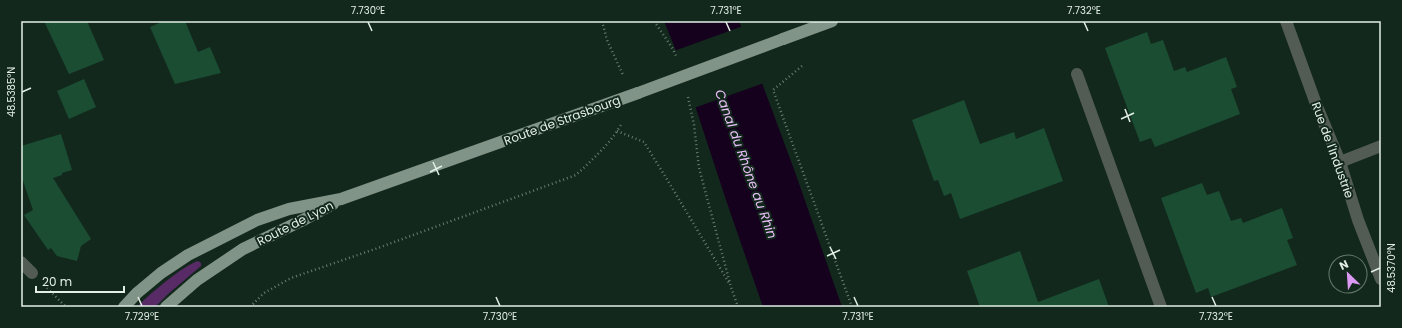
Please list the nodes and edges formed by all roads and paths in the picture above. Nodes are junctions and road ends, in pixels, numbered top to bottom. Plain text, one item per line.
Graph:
1 (602, 21) edge
2 (654, 21) edge
3 (832, 21) edge
4 (1286, 21) edge
5 (678, 62) dead end
6 (802, 66) dead end
7 (1077, 74) dead end
8 (623, 75) dead end
9 (638, 93) junction
10 (688, 96) dead end
11 (617, 130) junction
12 (1381, 146) edge
13 (1340, 162) junction
14 (341, 199) junction
15 (21, 262) edge
16 (32, 273) joint
17 (1381, 279) edge
18 (731, 287) junction
19 (66, 307) edge
20 (124, 307) edge
21 (166, 307) edge
22 (250, 307) edge
23 (738, 307) edge
24 (852, 307) edge
25 (1161, 307) edge

1 - 8 path
2 - 5 path
3 - 9 main road, Route de Strasbourg, bridge
4 - 13 street, Rue de l'Industrie
6 - 24 path
7 - 25 street
9 - 11 path
9 - 14 main road, Route de Strasbourg
10 - 18 path
11 - 18 path
11 - 22 path
12 - 13 street
13 - 17 street, Rue de l'Industrie
14 - 20 main road, Route de Lyon
14 - 21 main road, Route de Lyon
15 - 16 street
16 - 19 path
18 - 23 path

